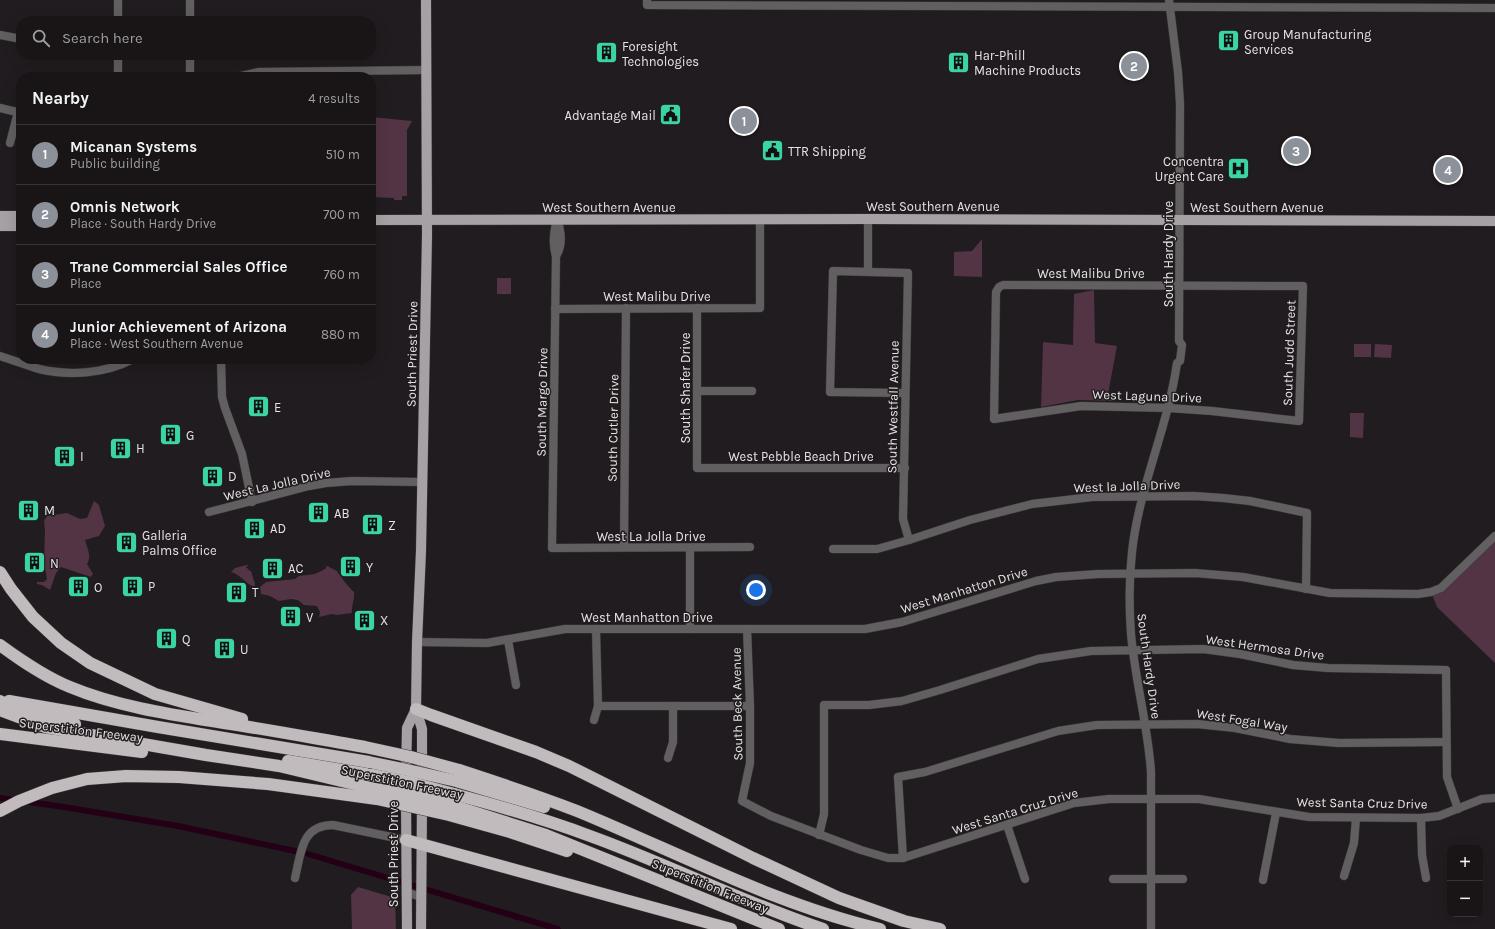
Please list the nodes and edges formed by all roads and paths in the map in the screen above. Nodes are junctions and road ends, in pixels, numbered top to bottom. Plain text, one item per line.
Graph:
1 (118, 0) edge
2 (190, 0) edge
3 (426, 0) edge
4 (647, 3) edge
5 (1170, 3) edge
6 (1495, 8) edge
7 (118, 16) edge
8 (190, 16) edge
9 (0, 34) edge
10 (16, 38) edge
11 (118, 60) edge
12 (190, 60) edge
13 (427, 70) junction
14 (118, 72) edge
15 (190, 72) edge
16 (343, 72) edge
17 (0, 108) edge
18 (16, 111) edge
19 (16, 124) edge
20 (10, 143) dead end
21 (0, 216) edge
22 (16, 216) edge
23 (557, 219) junction
24 (868, 219) junction
25 (376, 220) edge
26 (427, 220) junction
27 (760, 220) junction
28 (1180, 220) junction
29 (1495, 221) edge
30 (0, 226) edge
31 (16, 226) edge
32 (868, 271) junction
33 (1180, 285) junction
34 (1303, 286) joint
35 (626, 308) junction
36 (697, 308) junction
37 (555, 309) junction
38 (0, 356) edge
39 (16, 361) edge
40 (24, 364) edge
41 (118, 364) edge
42 (221, 364) edge
43 (697, 391) junction
44 (752, 391) dead end
45 (905, 393) junction
46 (1168, 408) junction
47 (994, 419) joint
48 (1299, 421) joint
49 (697, 468) joint
50 (905, 468) junction
51 (422, 482) junction
52 (1142, 496) junction
53 (252, 502) junction
54 (209, 512) dead end
55 (1495, 536) edge
56 (909, 540) junction
57 (624, 547) junction
58 (750, 547) dead end
59 (552, 548) joint
60 (690, 548) junction
61 (832, 549) dead end
62 (0, 572) edge
63 (1131, 573) junction
64 (1306, 589) junction
65 (596, 630) junction
66 (690, 630) junction
67 (747, 630) junction
68 (508, 640) junction
69 (417, 642) junction
70 (0, 645) edge
71 (1133, 650) junction
72 (516, 685) dead end
73 (0, 700) edge
74 (598, 706) junction
75 (673, 706) junction
76 (750, 706) junction
77 (416, 709) junction
78 (0, 710) edge
79 (594, 720) dead end
80 (46, 723) junction
81 (1145, 724) junction
82 (0, 734) edge
83 (306, 737) junction
84 (1446, 742) junction
85 (668, 758) dead end
86 (458, 776) junction
87 (376, 794) junction
88 (1152, 798) junction
89 (1495, 798) edge
90 (742, 801) joint
91 (451, 805) junction
92 (1458, 809) junction
93 (0, 811) edge
94 (1276, 812) junction
95 (1356, 818) junction
96 (1420, 818) junction
97 (1007, 825) junction
98 (819, 834) junction
99 (406, 840) junction
100 (421, 845) junction
101 (903, 858) junction
102 (1344, 876) dead end
103 (296, 878) dead end
104 (1426, 878) dead end
105 (1025, 879) dead end
106 (1113, 879) dead end
107 (1151, 879) junction
108 (1183, 879) dead end
109 (1263, 880) dead end
110 (406, 891) junction
111 (421, 896) junction
112 (407, 929) edge
113 (421, 929) edge
114 (731, 929) edge
115 (779, 929) edge
116 (823, 929) edge
117 (880, 929) edge
118 (940, 929) edge
119 (1151, 929) edge

1 - 7 street
2 - 8 street
3 - 13 main road, South Priest Drive
4 - 5 street
5 - 6 street
5 - 28 street, South Hardy Drive
9 - 10 street
11 - 14 street
12 - 15 street
13 - 16 street
13 - 26 main road, South Priest Drive
17 - 18 street
19 - 20 street
21 - 22 main road
23 - 26 main road, West Southern Avenue
23 - 27 main road, West Southern Avenue
23 - 37 street, South Margo Drive
24 - 27 main road, West Southern Avenue
24 - 28 main road, West Southern Avenue
24 - 32 street
25 - 26 main road, West Southern Avenue
26 - 51 main road, South Priest Drive
27 - 36 street, West Malibu Drive
28 - 29 main road, West Southern Avenue
28 - 33 street, South Hardy Drive
30 - 31 main road
32 - 45 street, South Westfall Avenue
32 - 45 street
33 - 34 street, West Malibu Drive
33 - 46 street, South Hardy Drive
33 - 47 street, West Malibu Drive
34 - 48 street, South Judd Street
35 - 36 street, West Malibu Drive
35 - 37 street, West Malibu Drive
35 - 57 street, South Cutler Drive
36 - 43 street, South Shafer Drive
37 - 59 street, South Margo Drive
38 - 39 street
40 - 41 street
42 - 53 street
43 - 44 street
43 - 49 street, South Shafer Drive
45 - 50 street, South Westfall Avenue
46 - 47 street, West Laguna Drive
46 - 48 street, West Laguna Drive
46 - 52 street, South Hardy Drive
49 - 50 street, West Pebble Beach Drive
50 - 56 street, South Westfall Avenue
51 - 53 street, West La Jolla Drive
51 - 69 main road, South Priest Drive
52 - 56 street, West la Jolla Drive
52 - 63 street, South Hardy Drive
52 - 64 street, West la Jolla Drive
53 - 54 street, West La Jolla Drive
55 - 64 street, West Manhatton Drive
56 - 61 street, West la Jolla Drive
57 - 59 street, West La Jolla Drive
57 - 60 street, West La Jolla Drive
58 - 60 street, West La Jolla Drive
60 - 66 street
62 - 83 highway
63 - 64 street, West Manhatton Drive
63 - 67 street, West Manhatton Drive
63 - 71 street, South Hardy Drive
65 - 66 street, West Manhatton Drive
65 - 68 street, West Manhatton Drive
65 - 74 street
66 - 67 street, West Manhatton Drive
67 - 76 street, South Beck Avenue
68 - 69 street, West Manhatton Drive
68 - 72 street
69 - 77 main road, South Priest Drive
70 - 83 highway
71 - 81 street, South Hardy Drive
71 - 84 street, West Hermosa Drive
71 - 98 street, West Hermosa Drive
73 - 80 highway
73 - 86 highway, bridge
74 - 75 street
74 - 79 street
75 - 76 street
75 - 85 street
76 - 90 street, South Beck Avenue
77 - 99 main road, South Priest Drive
77 - 100 main road, South Priest Drive
77 - 118 highway
78 - 80 highway
80 - 87 highway
80 - 91 highway, bridge
81 - 84 street, West Fogal Way
81 - 88 street, South Hardy Drive
81 - 101 street, West Fogal Way
82 - 87 highway, Superstition Freeway
83 - 86 highway, Superstition Freeway, bridge
84 - 92 street
86 - 117 highway, Superstition Freeway
87 - 91 highway, Superstition Freeway, bridge
87 - 93 highway
88 - 94 street, West Santa Cruz Drive
88 - 97 street, West Santa Cruz Drive
88 - 107 street, South Hardy Drive
89 - 92 street, West Santa Cruz Drive
90 - 98 street, West Santa Cruz Drive
91 - 115 highway, Superstition Freeway
91 - 116 highway
92 - 96 street, West Santa Cruz Drive
94 - 95 street, West Santa Cruz Drive
94 - 109 street
95 - 96 street, West Santa Cruz Drive
95 - 102 street
96 - 104 street
97 - 101 street, West Santa Cruz Drive
97 - 105 street
98 - 101 street, West Santa Cruz Drive
99 - 100 highway
99 - 103 street
99 - 110 main road, South Priest Drive
100 - 111 main road, South Priest Drive
100 - 114 highway
106 - 107 street
107 - 108 street
107 - 119 street, South Hardy Drive
110 - 111 street
110 - 112 main road, South Priest Drive
111 - 113 main road, South Priest Drive

